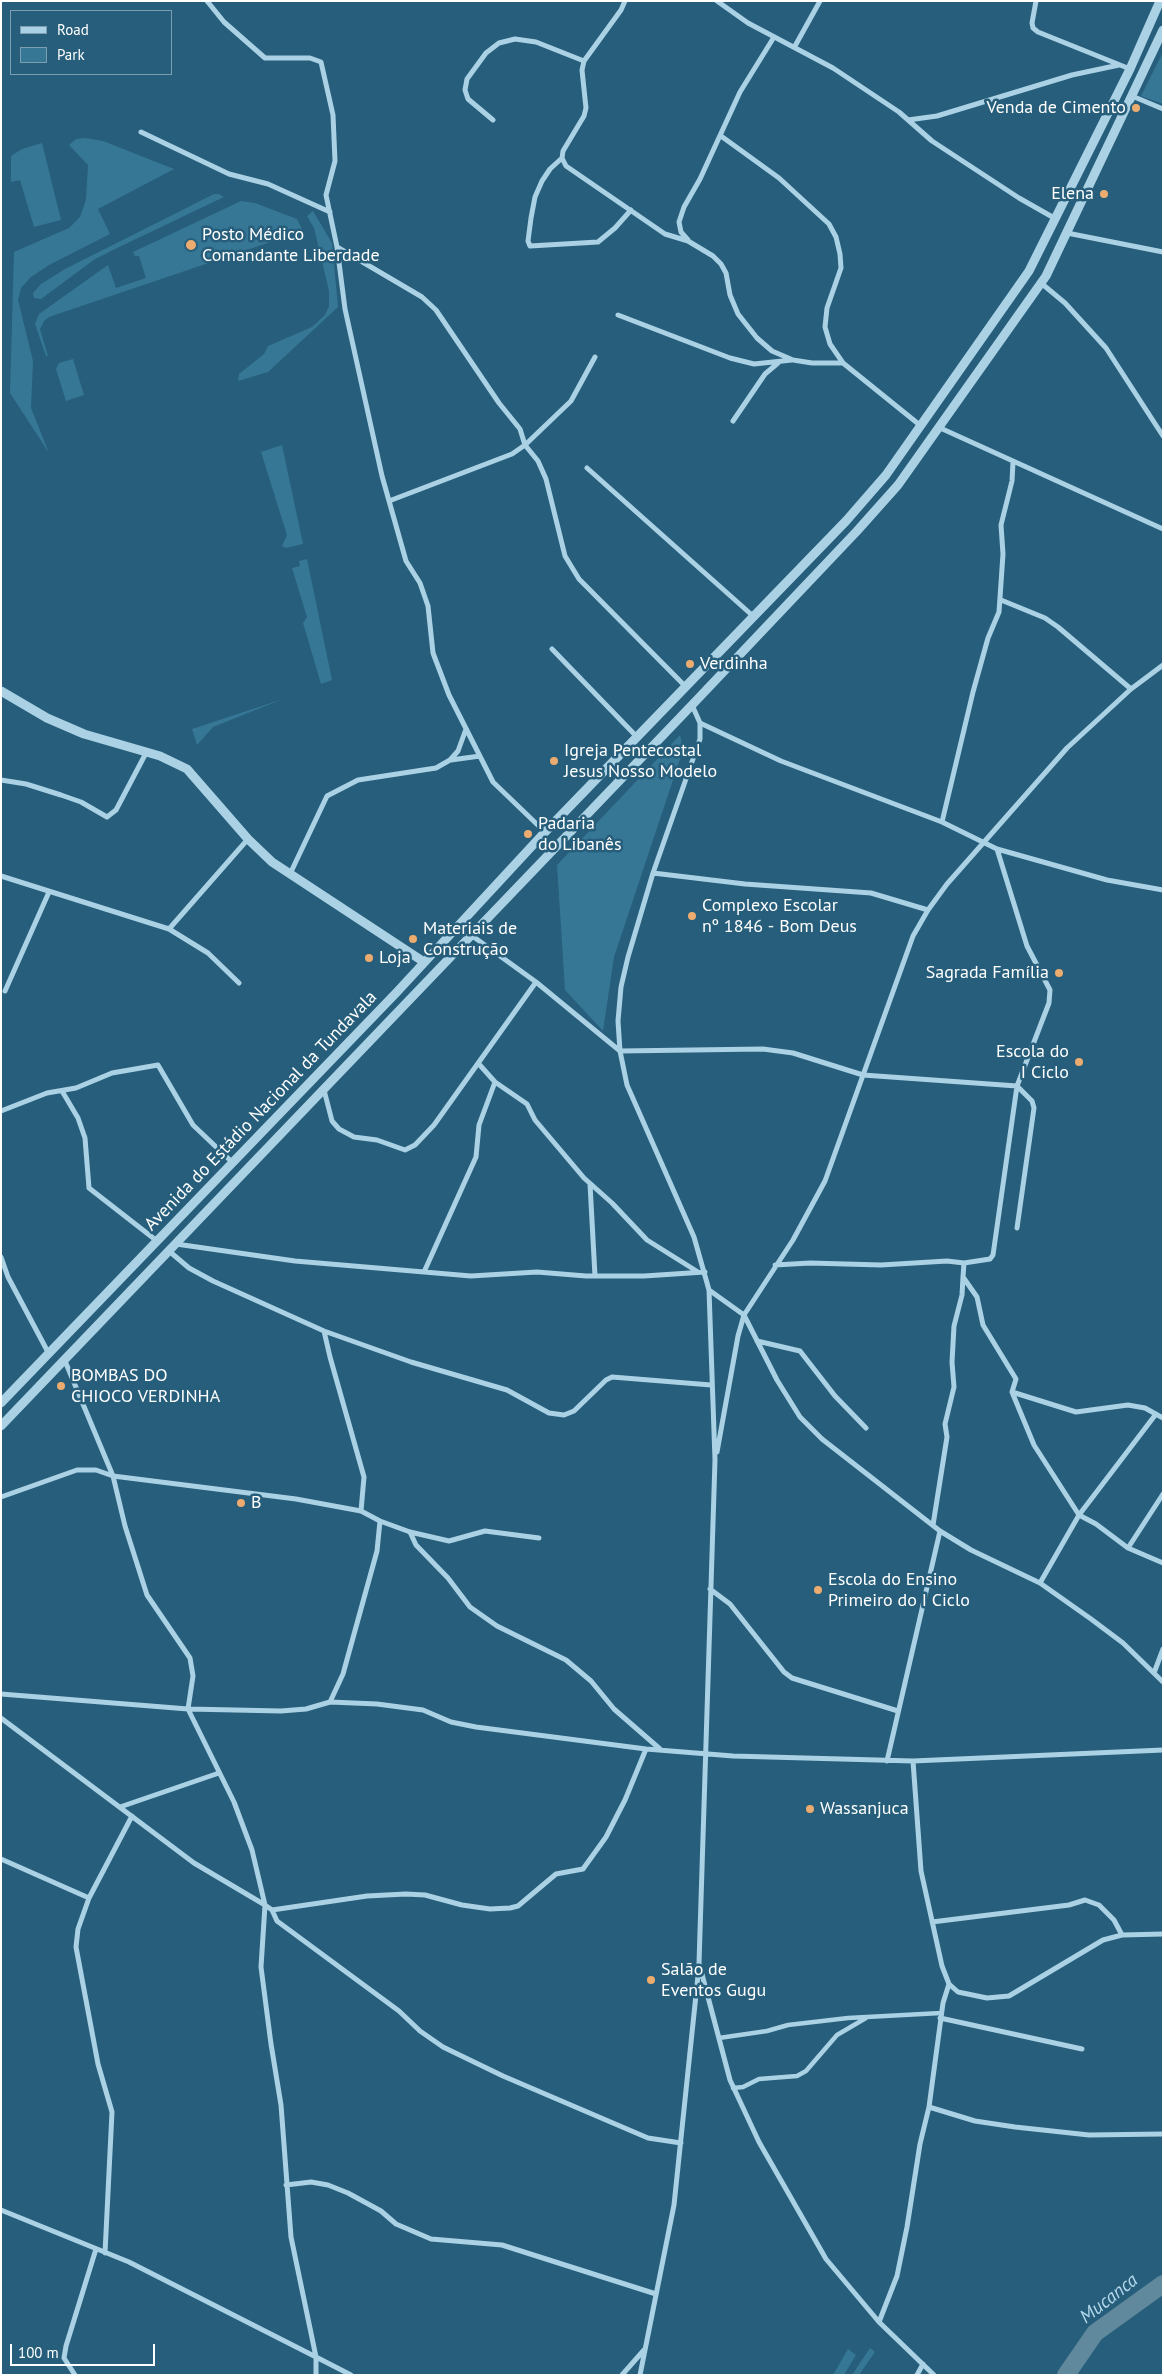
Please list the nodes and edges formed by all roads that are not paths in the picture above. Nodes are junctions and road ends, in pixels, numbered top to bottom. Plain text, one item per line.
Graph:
1 (206, 1) edge
2 (625, 1) edge
3 (717, 1) edge
4 (820, 1) edge
5 (1036, 1) edge
6 (1160, 1) edge
7 (1163, 30) edge
8 (774, 37) junction
9 (795, 46) junction
10 (584, 61) junction
11 (1120, 65) junction
12 (1130, 69) junction
13 (1132, 96) junction
14 (1163, 108) edge
15 (493, 120) dead end
16 (908, 120) junction
17 (141, 132) dead end
18 (721, 136) junction
19 (562, 158) junction
20 (631, 210) junction
21 (330, 212) junction
22 (1056, 219) junction
23 (1067, 233) junction
24 (688, 241) junction
25 (337, 246) junction
26 (1163, 252) edge
27 (1041, 284) junction
28 (618, 315) dead end
29 (595, 357) dead end
30 (793, 360) junction
31 (780, 362) junction
32 (843, 363) junction
33 (733, 421) dead end
34 (921, 426) junction
35 (938, 427) junction
36 (1163, 436) edge
37 (525, 445) junction
38 (1013, 462) junction
39 (587, 468) dead end
40 (389, 501) junction
41 (1163, 529) edge
42 (1001, 600) junction
43 (753, 616) junction
44 (552, 649) dead end
45 (1163, 665) edge
46 (686, 687) junction
47 (1131, 689) junction
48 (1, 691) edge
49 (692, 705) junction
50 (700, 724) junction
51 (466, 728) junction
52 (637, 737) junction
53 (146, 753) junction
54 (480, 756) junction
55 (450, 760) junction
56 (1, 780) edge
57 (942, 822) junction
58 (545, 832) junction
59 (248, 839) junction
60 (984, 842) junction
61 (997, 849) junction
62 (290, 874) junction
63 (653, 874) junction
64 (1, 876) edge
65 (1163, 890) edge
66 (49, 892) junction
67 (928, 910) junction
68 (169, 929) junction
69 (470, 935) junction
70 (424, 962) junction
71 (536, 982) junction
72 (239, 983) dead end
73 (5, 991) dead end
74 (620, 1051) junction
75 (478, 1063) junction
76 (863, 1075) junction
77 (495, 1082) junction
78 (1017, 1086) junction
79 (324, 1090) junction
80 (62, 1091) junction
81 (1, 1111) edge
82 (233, 1163) junction
83 (590, 1184) junction
84 (1017, 1228) dead end
85 (158, 1242) junction
86 (176, 1244) junction
87 (169, 1251) junction
88 (1, 1257) edge
89 (964, 1263) junction
90 (775, 1265) junction
91 (424, 1272) junction
92 (698, 1272) junction
93 (705, 1272) junction
94 (595, 1276) junction
95 (963, 1277) junction
96 (709, 1290) junction
97 (744, 1315) junction
98 (324, 1331) junction
99 (757, 1341) junction
100 (49, 1354) junction
101 (65, 1361) junction
102 (711, 1385) junction
103 (1012, 1392) junction
104 (1, 1403) edge
105 (1156, 1414) junction
106 (1163, 1418) edge
107 (1, 1426) edge
108 (866, 1428) dead end
109 (715, 1460) junction
110 (113, 1476) junction
111 (1163, 1494) edge
112 (1, 1497) edge
113 (361, 1512) junction
114 (1079, 1515) junction
115 (380, 1521) junction
116 (933, 1525) junction
117 (940, 1531) junction
118 (410, 1532) junction
119 (539, 1538) dead end
120 (1128, 1548) junction
121 (1163, 1563) edge
122 (1040, 1583) junction
123 (710, 1589) junction
124 (1163, 1649) edge
125 (1154, 1672) junction
126 (1163, 1682) edge
127 (1, 1694) edge
128 (330, 1702) junction
129 (188, 1709) junction
130 (898, 1711) junction
131 (1, 1718) edge
132 (646, 1749) junction
133 (660, 1750) junction
134 (1163, 1750) edge
135 (707, 1755) junction
136 (887, 1761) junction
137 (914, 1761) junction
138 (219, 1773) junction
139 (120, 1807) junction
140 (132, 1816) junction
141 (1, 1859) edge
142 (89, 1898) junction
143 (265, 1905) junction
144 (272, 1910) junction
145 (932, 1922) junction
146 (1163, 1934) edge
147 (1122, 1935) junction
148 (699, 1963) junction
149 (949, 1984) junction
150 (941, 2016) junction
151 (867, 2017) junction
152 (719, 2038) junction
153 (1082, 2049) dead end
154 (733, 2088) junction
155 (929, 2107) junction
156 (1163, 2134) edge
157 (680, 2143) junction
158 (286, 2185) junction
159 (1, 2210) edge
160 (96, 2249) junction
161 (106, 2253) junction
162 (656, 2294) junction
163 (879, 2322) junction
164 (645, 2350) junction
165 (316, 2357) junction
166 (923, 2364) junction
167 (75, 2375) edge
168 (316, 2375) edge
169 (351, 2375) edge
170 (622, 2375) edge
171 (640, 2375) edge
172 (918, 2375) edge
173 (934, 2375) edge

1 - 21 street
2 - 10 street
3 - 8 street
4 - 9 street
5 - 11 street
6 - 12 street, Avenida do Estádio Nacional da Tundavala
7 - 13 street, Avenida do Estádio Nacional da Tundavala
8 - 9 street
8 - 18 street
9 - 16 street
10 - 15 street
10 - 19 street
11 - 12 street
11 - 16 street
12 - 22 street, Avenida do Estádio Nacional da Tundavala
13 - 14 street
13 - 23 street, Avenida do Estádio Nacional da Tundavala
16 - 22 street
17 - 21 street
18 - 24 street
18 - 32 street
19 - 20 street
19 - 20 street
20 - 24 street
21 - 25 street
22 - 34 street, Avenida do Estádio Nacional da Tundavala
23 - 26 street
23 - 27 street, Avenida do Estádio Nacional da Tundavala
24 - 30 street
25 - 37 street
25 - 40 street
27 - 35 street, Avenida do Estádio Nacional da Tundavala
27 - 36 street
28 - 31 street
29 - 37 street
30 - 31 street
30 - 32 street
31 - 33 street
32 - 34 street
34 - 43 street, Avenida do Estádio Nacional da Tundavala
35 - 38 street
35 - 49 street, Avenida do Estádio Nacional da Tundavala
37 - 40 street
37 - 46 street
38 - 41 street
38 - 42 street
39 - 43 street
40 - 51 street
42 - 47 street
42 - 57 street
43 - 46 street, Avenida do Estádio Nacional da Tundavala
44 - 52 street
45 - 47 street
46 - 52 street, Avenida do Estádio Nacional da Tundavala
47 - 60 street
48 - 53 street
49 - 50 street
49 - 69 street, Avenida do Estádio Nacional da Tundavala
50 - 57 street
50 - 63 street
51 - 54 street
51 - 55 street
52 - 58 street, Avenida do Estádio Nacional da Tundavala
53 - 56 street
53 - 59 street
54 - 55 street
54 - 58 street
55 - 62 street
57 - 60 street
58 - 70 street, Avenida do Estádio Nacional da Tundavala
59 - 62 street
59 - 68 street
60 - 61 street
60 - 67 street
61 - 65 street
61 - 78 street
62 - 70 street
63 - 67 street
63 - 74 street
64 - 66 street
66 - 68 street
66 - 73 street
67 - 76 street
68 - 72 street
69 - 71 street
69 - 79 street, Avenida do Estádio Nacional da Tundavala
70 - 82 street, Avenida do Estádio Nacional da Tundavala
71 - 74 street
71 - 75 street
74 - 76 street
74 - 93 street
75 - 77 street
75 - 79 street
76 - 78 street
76 - 90 street
77 - 83 street
77 - 91 street
78 - 84 street
78 - 89 street
79 - 86 street, Avenida do Estádio Nacional da Tundavala
80 - 81 street
80 - 82 street
80 - 85 street
82 - 85 street, Avenida do Estádio Nacional da Tundavala
83 - 92 street
83 - 94 street
85 - 100 street, Avenida do Estádio Nacional da Tundavala
86 - 87 street, Avenida do Estádio Nacional da Tundavala
86 - 91 street
87 - 98 street
87 - 101 street, Avenida do Estádio Nacional da Tundavala
88 - 100 street
89 - 90 street
89 - 95 street
90 - 97 street
91 - 94 street
92 - 93 street
92 - 94 street
93 - 96 street
95 - 103 street
95 - 116 street
96 - 97 street
96 - 102 street
97 - 99 street
97 - 109 street
98 - 102 street
98 - 113 street
99 - 108 street
99 - 116 street
100 - 104 street, Avenida do Estádio Nacional da Tundavala
101 - 107 street, Avenida do Estádio Nacional da Tundavala
101 - 110 street
102 - 109 street
103 - 105 street
103 - 114 street
105 - 106 street
105 - 114 street
109 - 123 street
110 - 112 street
110 - 113 street
110 - 129 street
111 - 120 street
113 - 115 street
114 - 120 street
114 - 122 street
115 - 118 street
115 - 128 street
116 - 117 street
117 - 122 street
117 - 130 street
118 - 119 street
118 - 133 street
120 - 121 street
122 - 125 street
123 - 130 street
123 - 135 street
124 - 125 street
125 - 126 street
127 - 129 street
128 - 129 street
128 - 132 street
129 - 138 street
130 - 136 street
131 - 139 street
132 - 133 street
132 - 144 street
133 - 135 street
134 - 137 street
135 - 136 street
135 - 148 street
136 - 137 street
137 - 145 street
138 - 139 street
138 - 143 street
139 - 140 street
140 - 142 street
140 - 143 street
141 - 142 street
142 - 161 street
143 - 144 street
143 - 158 street
144 - 157 street
145 - 147 street
145 - 149 street
146 - 147 street
147 - 149 street
148 - 152 street
148 - 157 street
149 - 150 street
150 - 151 street
150 - 153 street
150 - 155 street
151 - 152 street
151 - 154 street
152 - 154 street
154 - 163 street
155 - 156 street
155 - 163 street
157 - 162 street
158 - 162 street
158 - 165 street
159 - 160 street
160 - 161 street
160 - 167 street
161 - 165 street
162 - 164 street
163 - 166 street
164 - 170 street
164 - 171 street
165 - 168 street
165 - 169 street
166 - 172 street
166 - 173 street

